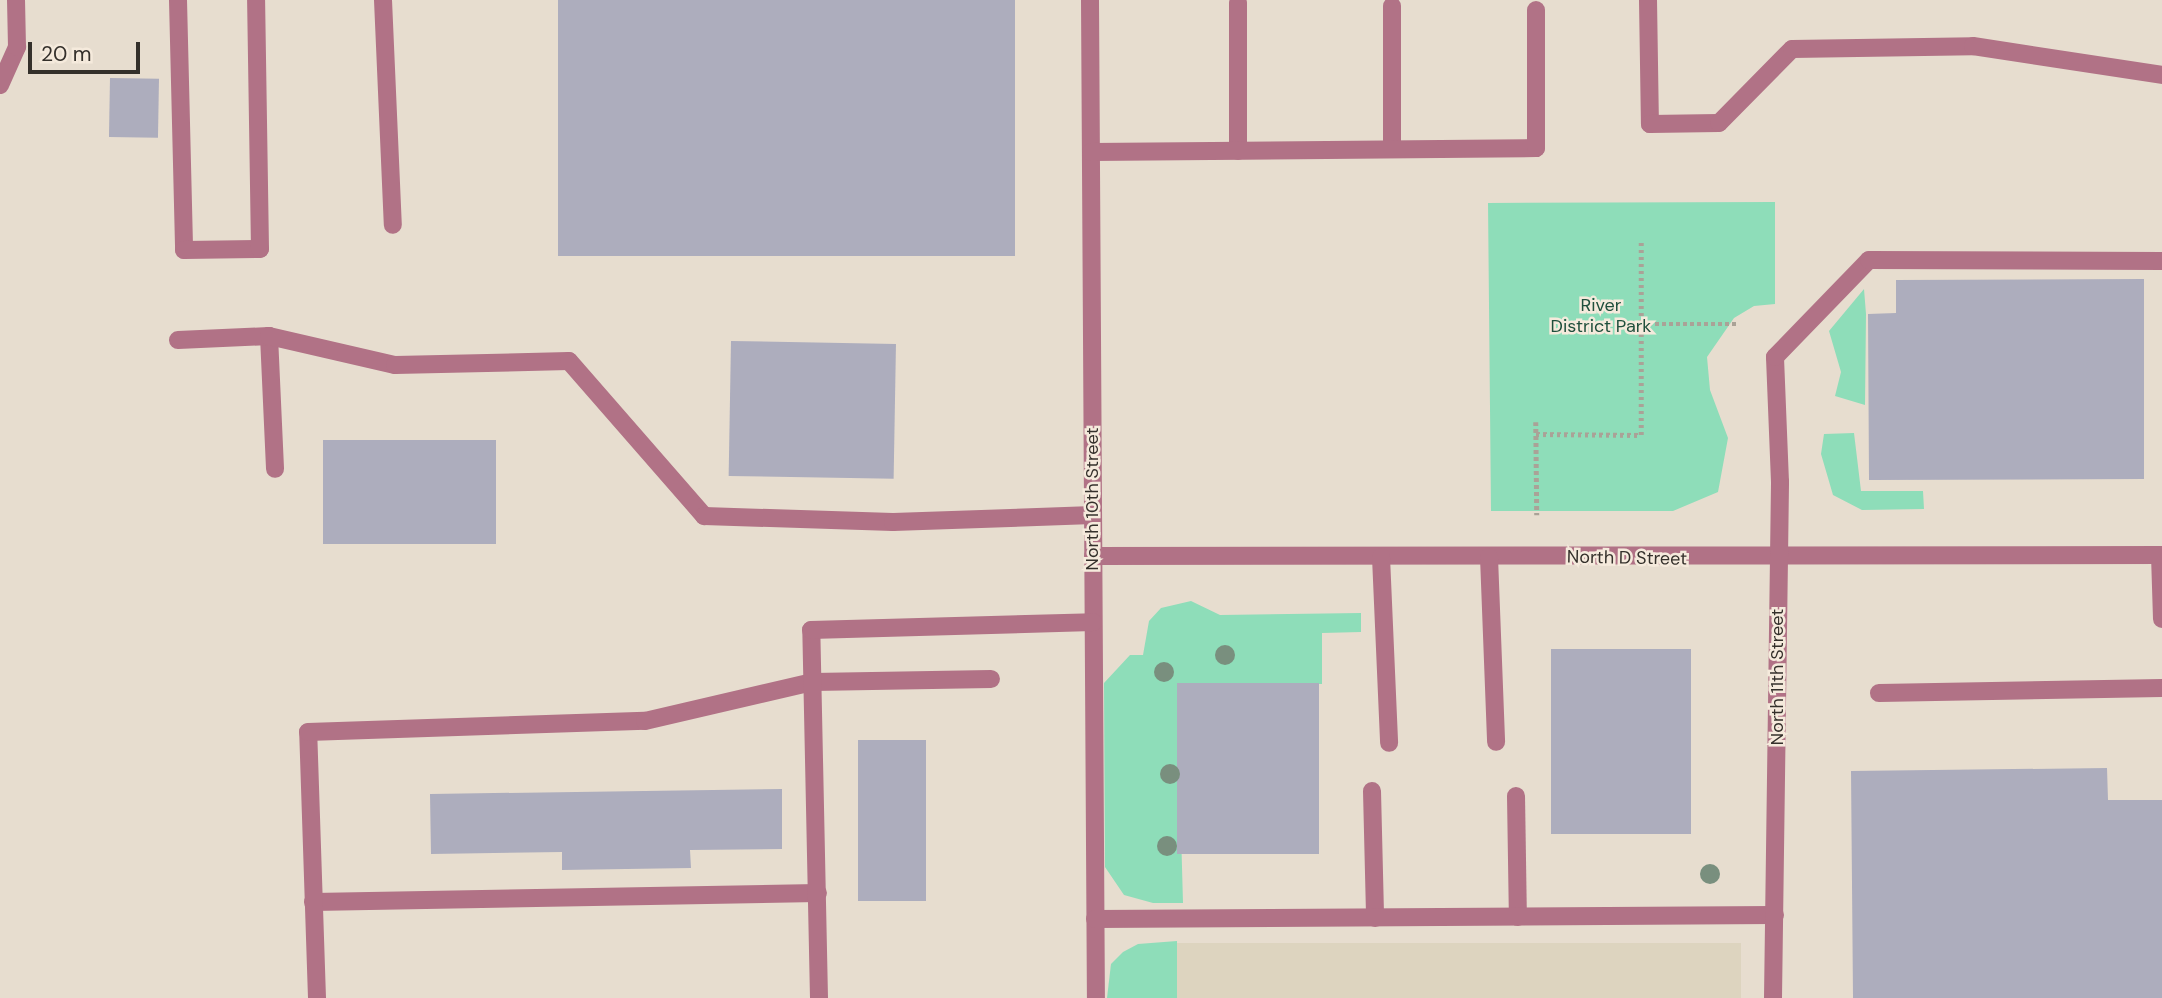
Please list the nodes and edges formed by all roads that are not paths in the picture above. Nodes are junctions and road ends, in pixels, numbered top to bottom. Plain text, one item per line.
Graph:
1 (16, 0) edge
2 (178, 0) edge
3 (256, 0) edge
4 (383, 0) edge
5 (1090, 0) edge
6 (1648, 0) edge
7 (1238, 3) dead end
8 (1392, 6) dead end
9 (1536, 10) dead end
10 (2162, 75) edge
11 (0, 85) edge
12 (1392, 149) junction
13 (1238, 151) junction
14 (1091, 152) junction
15 (393, 225) dead end
16 (2162, 261) edge
17 (270, 336) junction
18 (178, 340) dead end
19 (275, 469) dead end
20 (1093, 516) junction
21 (2161, 555) edge
22 (1093, 556) junction
23 (1489, 556) junction
24 (1381, 557) junction
25 (1778, 560) junction
26 (2162, 619) edge
27 (1093, 622) junction
28 (991, 679) dead end
29 (813, 682) junction
30 (2162, 688) edge
31 (1879, 693) dead end
32 (1496, 742) dead end
33 (1389, 743) dead end
34 (1371, 791) dead end
35 (1516, 796) dead end
36 (818, 893) junction
37 (313, 902) junction
38 (1775, 915) junction
39 (1518, 917) junction
40 (1375, 918) junction
41 (1095, 919) junction
42 (317, 998) edge
43 (819, 998) edge
44 (1096, 998) edge
45 (1773, 998) edge

1 - 11 street
2 - 3 street
4 - 15 street
5 - 14 street, North 10th Street
6 - 10 street
7 - 13 street
8 - 12 street
9 - 12 street
12 - 13 street
13 - 14 street
14 - 20 street, North 10th Street
16 - 25 street, North 11th Street
17 - 18 street
17 - 19 street
17 - 20 street
20 - 22 street, North 10th Street
21 - 25 street, North D Street
21 - 26 street
22 - 24 street, North D Street
22 - 27 street, North 10th Street
23 - 24 street, North D Street
23 - 25 street, North D Street
23 - 32 street
24 - 33 street
25 - 38 street, North 11th Street
27 - 29 street
27 - 41 street, North 10th Street
28 - 29 street
29 - 36 street
29 - 37 street
30 - 31 street
34 - 40 street
35 - 39 street
36 - 37 street
36 - 43 street
37 - 42 street
38 - 39 street
38 - 45 street, North 11th Street
39 - 40 street
40 - 41 street
41 - 44 street, North 10th Street

